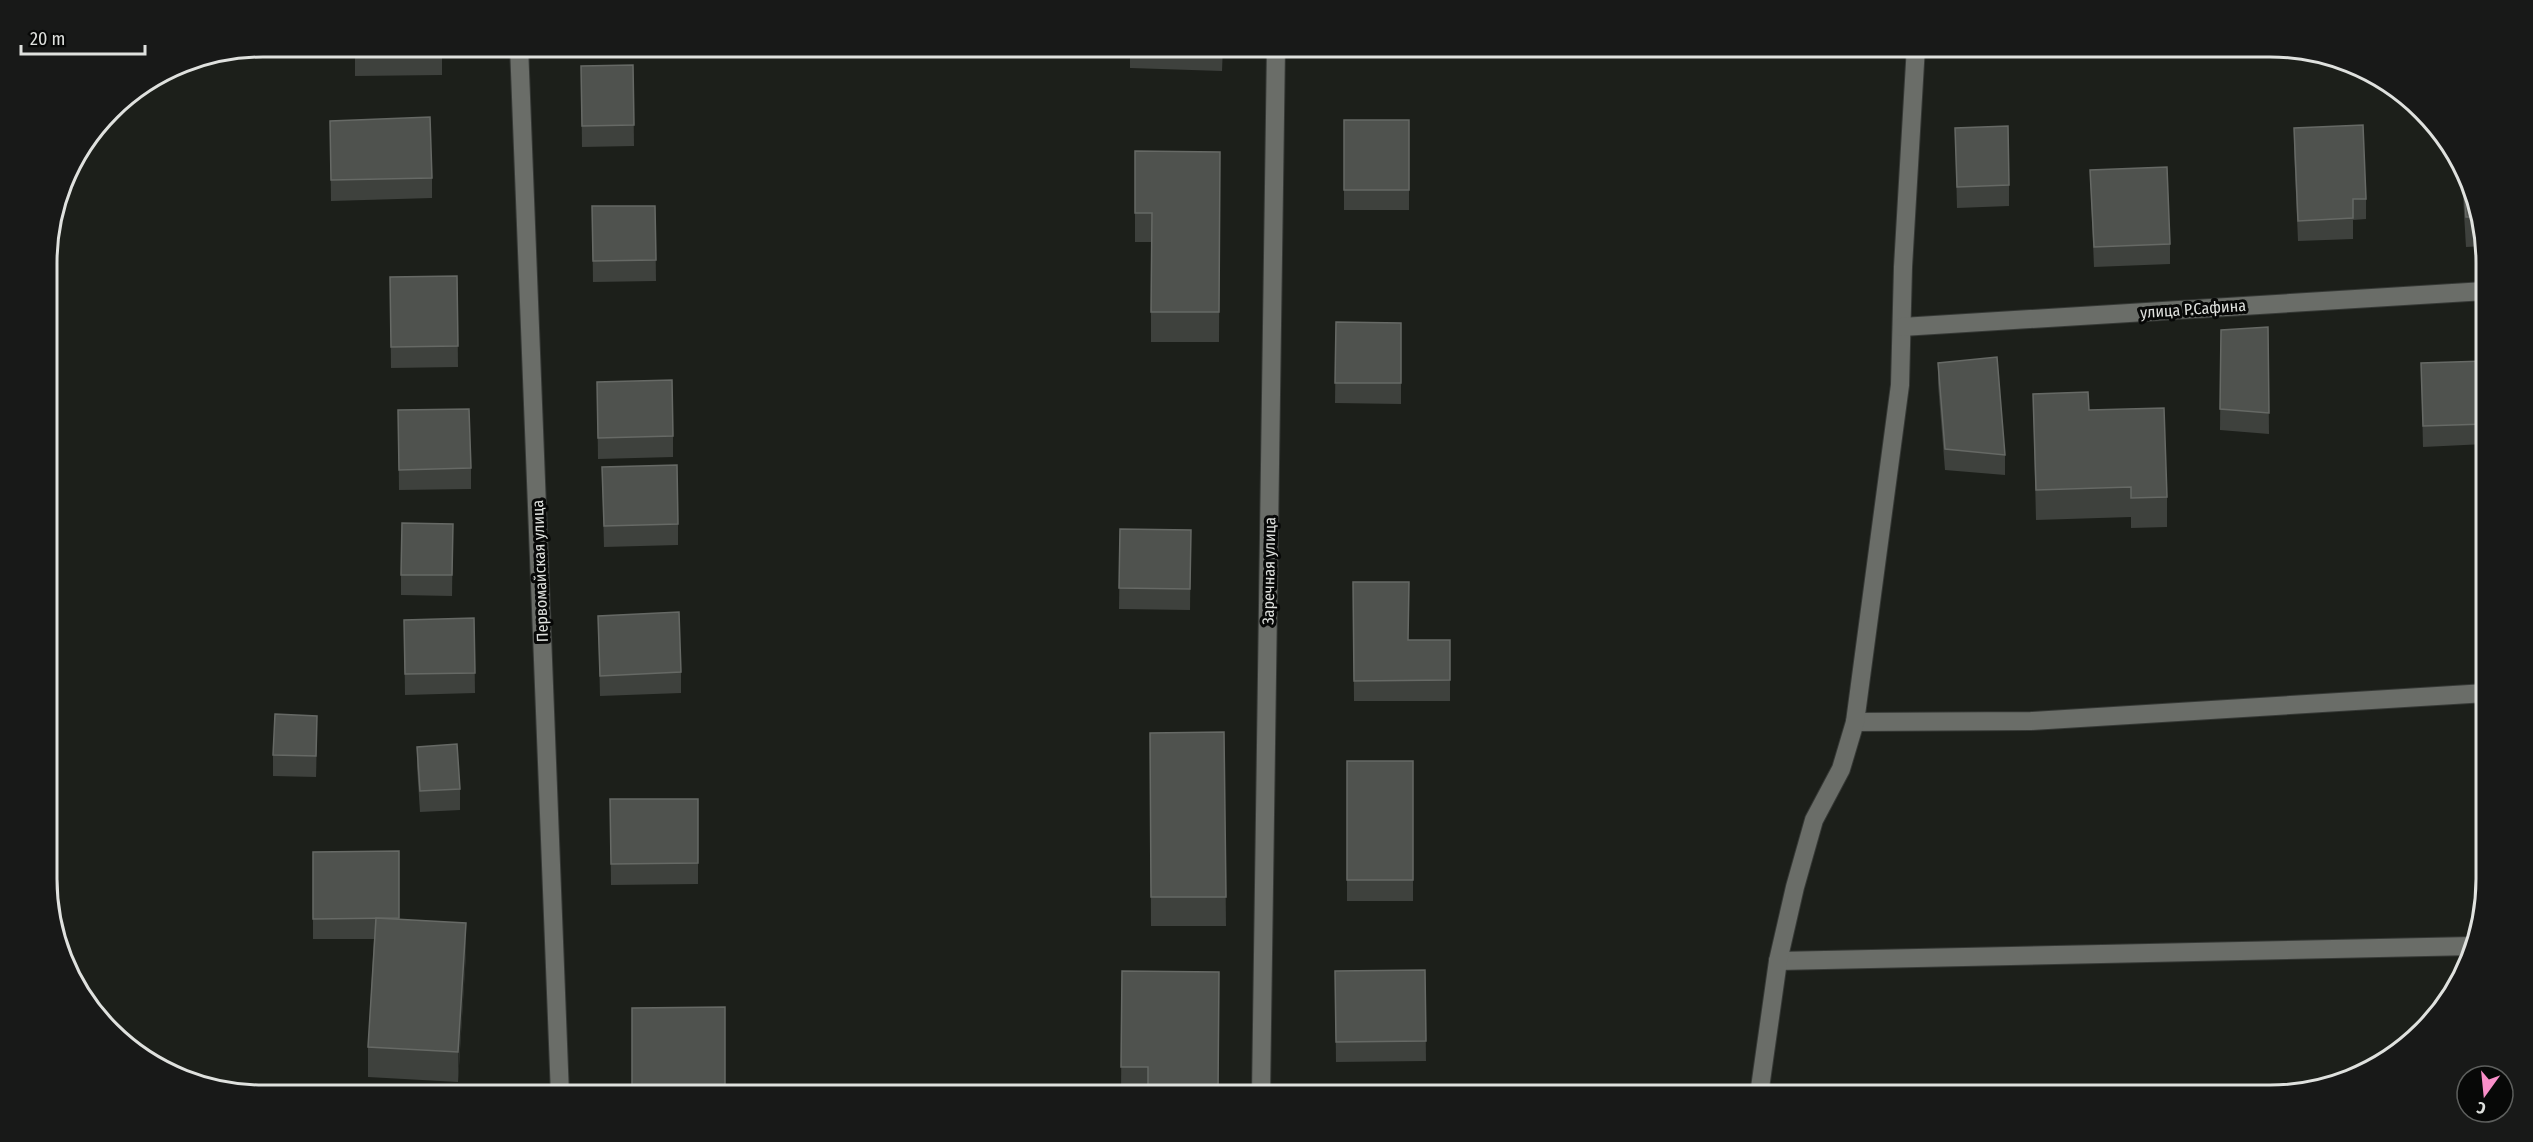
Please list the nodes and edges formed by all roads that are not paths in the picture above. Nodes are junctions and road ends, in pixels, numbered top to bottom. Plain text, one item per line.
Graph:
1 (519, 57) edge
2 (1276, 57) edge
3 (1915, 57) edge
4 (2476, 292) edge
5 (1902, 327) junction
6 (2476, 694) edge
7 (1856, 722) junction
8 (2465, 946) edge
9 (1778, 961) junction
10 (560, 1085) edge
11 (1261, 1085) edge
12 (1761, 1085) edge

1 - 10 street, Первомайская улица
2 - 11 street, Заречная улица
3 - 5 street
4 - 5 street, улица Р.Сафина
5 - 7 street
6 - 7 street
7 - 9 street
8 - 9 street
9 - 12 street

